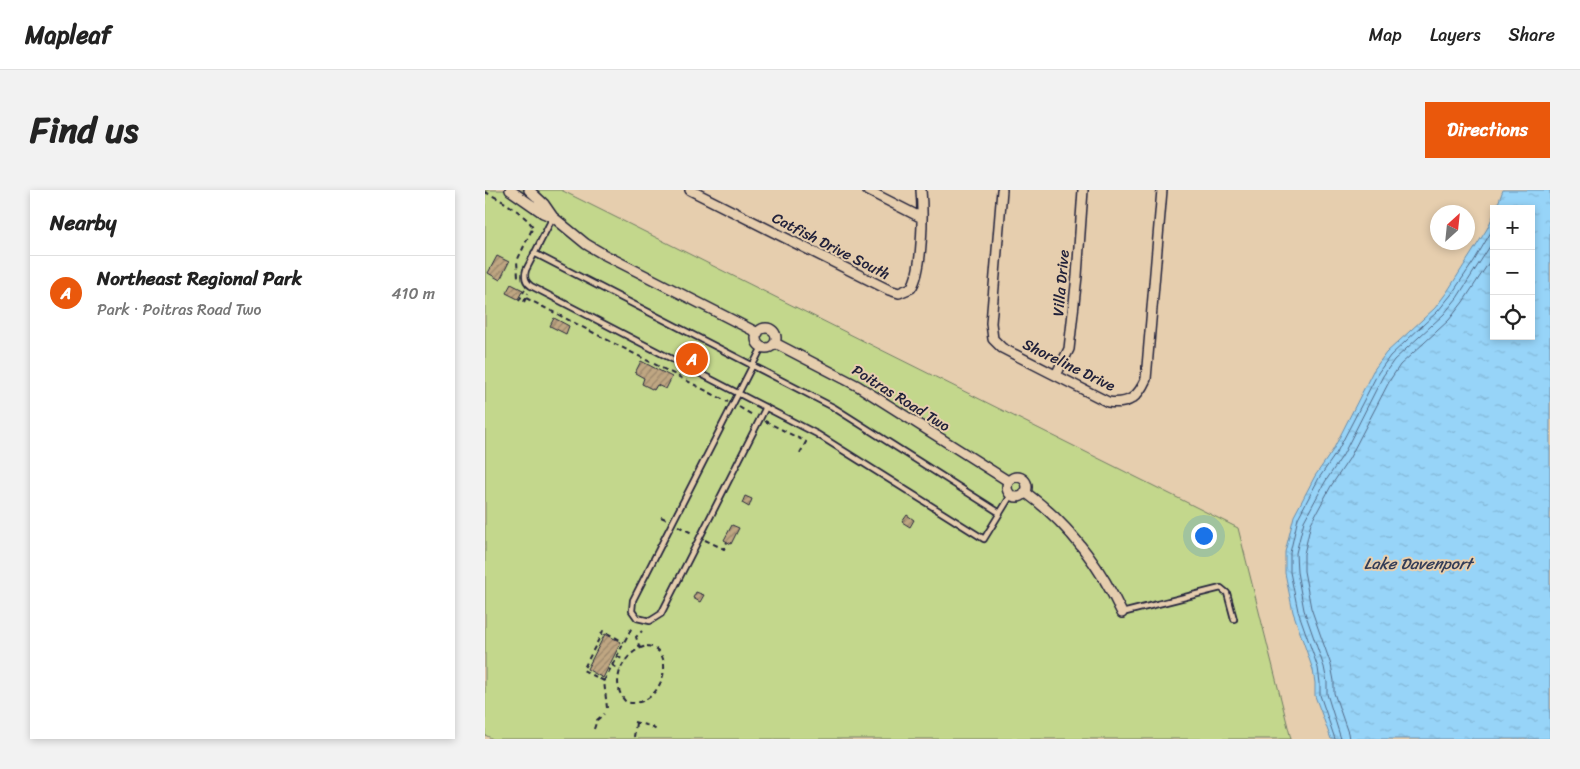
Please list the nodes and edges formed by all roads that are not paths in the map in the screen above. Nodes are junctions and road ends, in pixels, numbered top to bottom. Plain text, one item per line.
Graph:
1 (510, 190) edge
2 (529, 190) edge
3 (689, 190) edge
4 (867, 190) edge
5 (921, 190) edge
6 (1002, 190) edge
7 (1083, 190) edge
8 (1162, 190) edge
9 (553, 217) junction
10 (922, 218) junction
11 (534, 253) junction
12 (758, 333) junction
13 (775, 343) junction
14 (762, 347) junction
15 (753, 365) junction
16 (1056, 375) junction
17 (738, 393) junction
18 (766, 407) junction
19 (1008, 481) junction
20 (1025, 492) junction
21 (1011, 496) junction
22 (1000, 513) junction
23 (1122, 613) joint
24 (1234, 619) dead end

1 - 9 street, Poitras Road Two
2 - 9 street, Poitras Road Two
3 - 10 street, Catfish Drive South
4 - 10 street
5 - 10 street
6 - 16 street, Shoreline Drive
7 - 16 street, Villa Drive
8 - 16 street, Shoreline Drive
9 - 11 lane
9 - 12 street, Poitras Road Two
11 - 15 lane
11 - 17 lane
12 - 13 street, Poitras Road Two
12 - 14 street
13 - 14 street
13 - 19 street, Poitras Road Two
14 - 15 lane
15 - 17 lane
15 - 22 lane
17 - 18 lane
17 - 18 lane
18 - 22 lane
19 - 20 street, Poitras Road Two
19 - 21 street
20 - 21 street
20 - 23 street, Poitras Road Two
21 - 22 lane
23 - 24 lane

